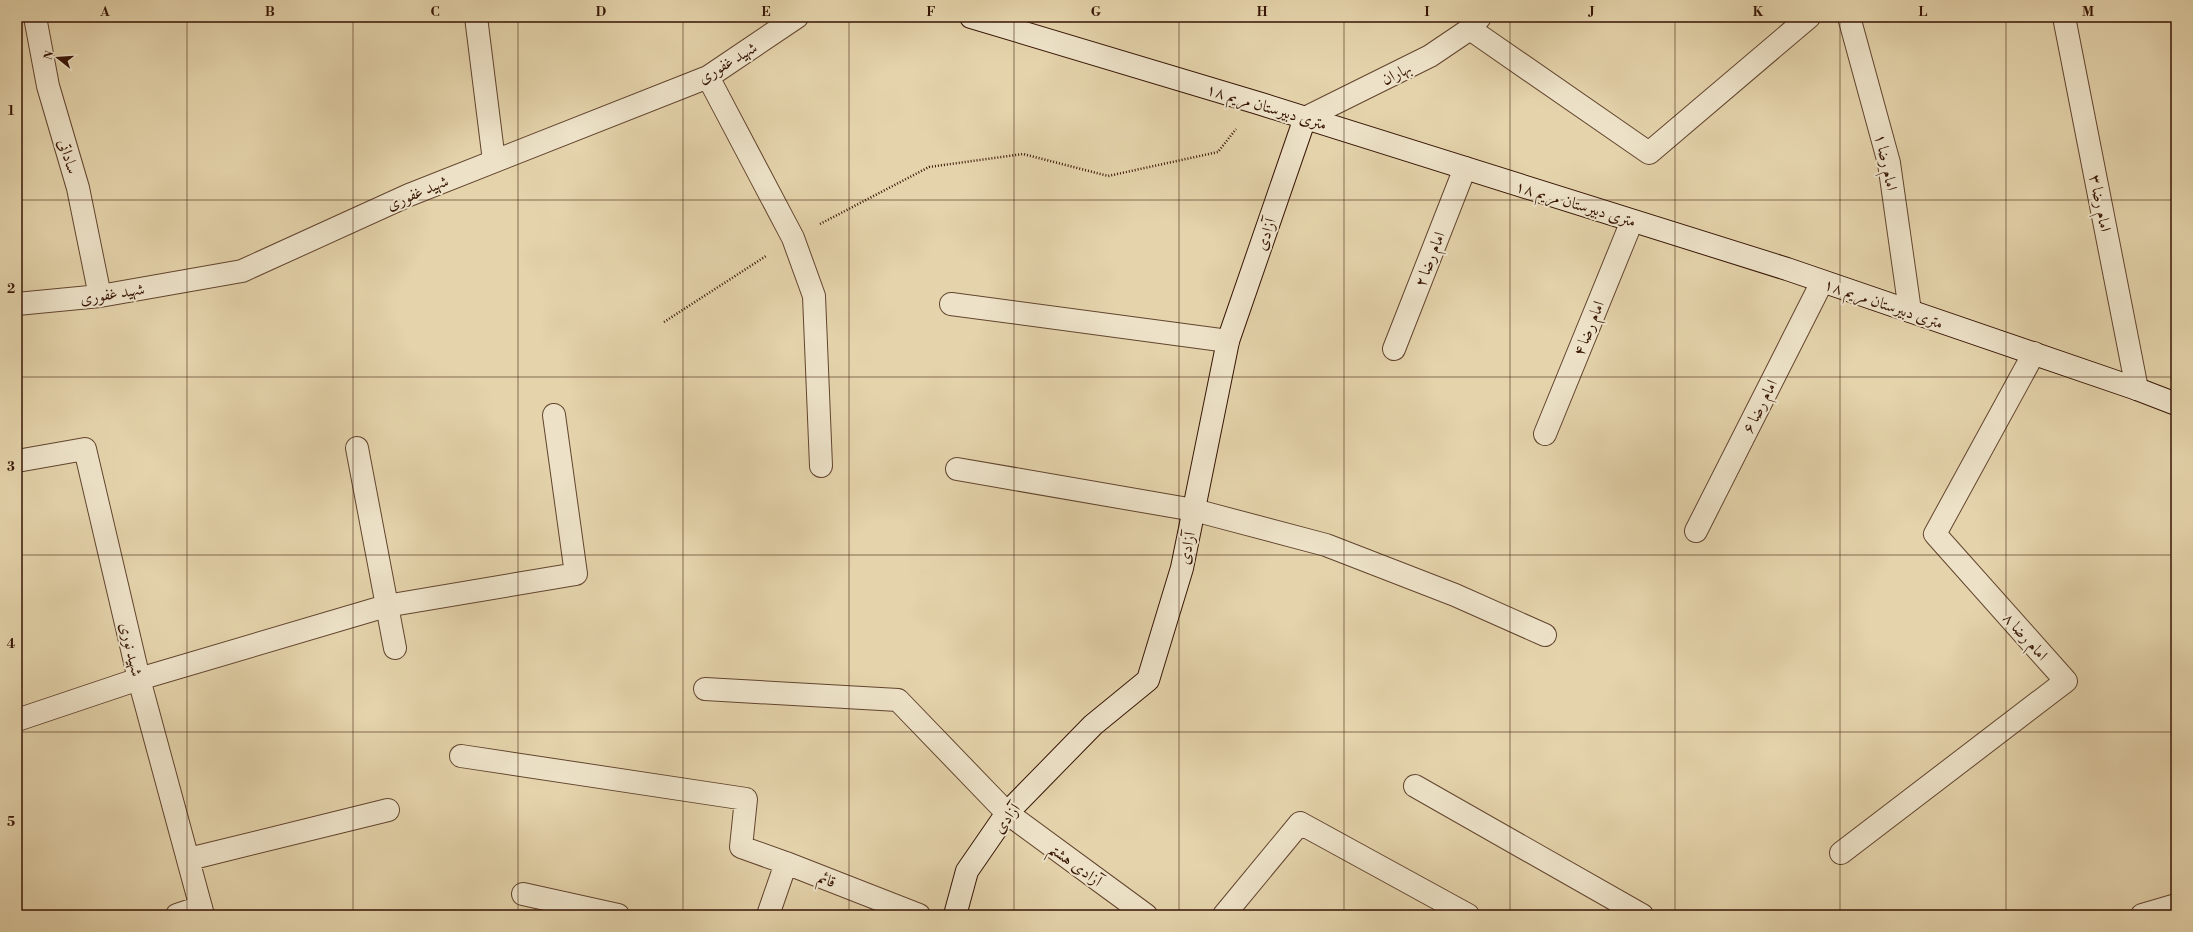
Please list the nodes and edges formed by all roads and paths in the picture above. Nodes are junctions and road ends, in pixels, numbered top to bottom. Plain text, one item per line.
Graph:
1 (36, 17) edge
2 (476, 17) edge
3 (797, 17) edge
4 (970, 17) edge
5 (1809, 17) edge
6 (1849, 17) edge
7 (2064, 17) edge
8 (1475, 23) edge
9 (708, 77) junction
10 (1258, 103) junction
11 (1305, 118) junction
12 (494, 161) junction
13 (1465, 168) junction
14 (1632, 221) junction
15 (793, 238) junction
16 (1822, 282) junction
17 (100, 296) junction
18 (17, 304) edge
19 (951, 304) dead end
20 (1910, 311) junction
21 (664, 322) dead end
22 (1228, 341) junction
23 (1394, 349) dead end
24 (2034, 353) junction
25 (2137, 389) junction
26 (2176, 404) edge
27 (554, 414) dead end
28 (1545, 434) dead end
29 (357, 448) dead end
30 (17, 461) edge
31 (821, 466) dead end
32 (957, 469) dead end
33 (1194, 510) junction
34 (1696, 531) dead end
35 (386, 606) junction
36 (1545, 635) dead end
37 (395, 648) dead end
38 (139, 679) junction
39 (705, 689) dead end
40 (17, 720) edge
41 (461, 756) dead end
42 (1415, 786) dead end
43 (388, 810) dead end
44 (1007, 813) junction
45 (1842, 853) dead end
46 (188, 859) junction
47 (786, 863) junction
48 (523, 894) dead end
49 (2176, 905) edge
50 (202, 911) edge
51 (178, 915) edge
52 (618, 915) edge
53 (768, 915) edge
54 (919, 915) edge
55 (955, 915) edge
56 (1146, 915) edge
57 (1224, 915) edge
58 (1468, 915) edge
59 (1642, 915) edge
60 (2142, 915) edge

1 - 17 street, ساداتی
2 - 12 street
3 - 9 street, شهید غفوری
4 - 10 street, ۱۸ متری دبیرستان مریم
5 - 8 street
6 - 20 street, امام رضا ۱
7 - 25 street, امام رضا ۳
8 - 11 street, بهاران
9 - 12 street, شهید غفوری
9 - 15 street
10 - 11 street, ۱۸ متری دبیرستان مریم
10 - 15 path
11 - 13 street, ۱۸ متری دبیرستان مریم
11 - 22 street, آزادی
12 - 17 street, شهید غفوری
13 - 14 street, ۱۸ متری دبیرستان مریم
13 - 23 street, امام رضا ۲
14 - 16 street, ۱۸ متری دبیرستان مریم
14 - 28 street, امام رضا ۴
15 - 21 path
15 - 31 street
16 - 20 street, ۱۸ متری دبیرستان مریم
16 - 34 street, امام رضا ۶
17 - 18 street, شهید غفوری
19 - 22 street
20 - 24 street, ۱۸ متری دبیرستان مریم
22 - 33 street, آزادی
24 - 25 street, ۱۸ متری دبیرستان مریم
24 - 45 street, امام رضا ۸
25 - 26 street, ۱۸ متری دبیرستان مریم
27 - 35 street
29 - 35 street
30 - 38 street, شهید نوری
32 - 33 street
33 - 36 street
33 - 44 street, آزادی
35 - 37 street
35 - 38 street
38 - 40 street
38 - 46 street, شهید نوری
39 - 44 street, آزادی هشتم
41 - 47 street, قائم
42 - 59 street
43 - 46 street
44 - 55 street, آزادی
44 - 56 street, آزادی هشتم
46 - 50 street, شهید نوری
47 - 53 street
47 - 54 street, قائم
48 - 52 street
49 - 60 street
50 - 51 street
57 - 58 street

